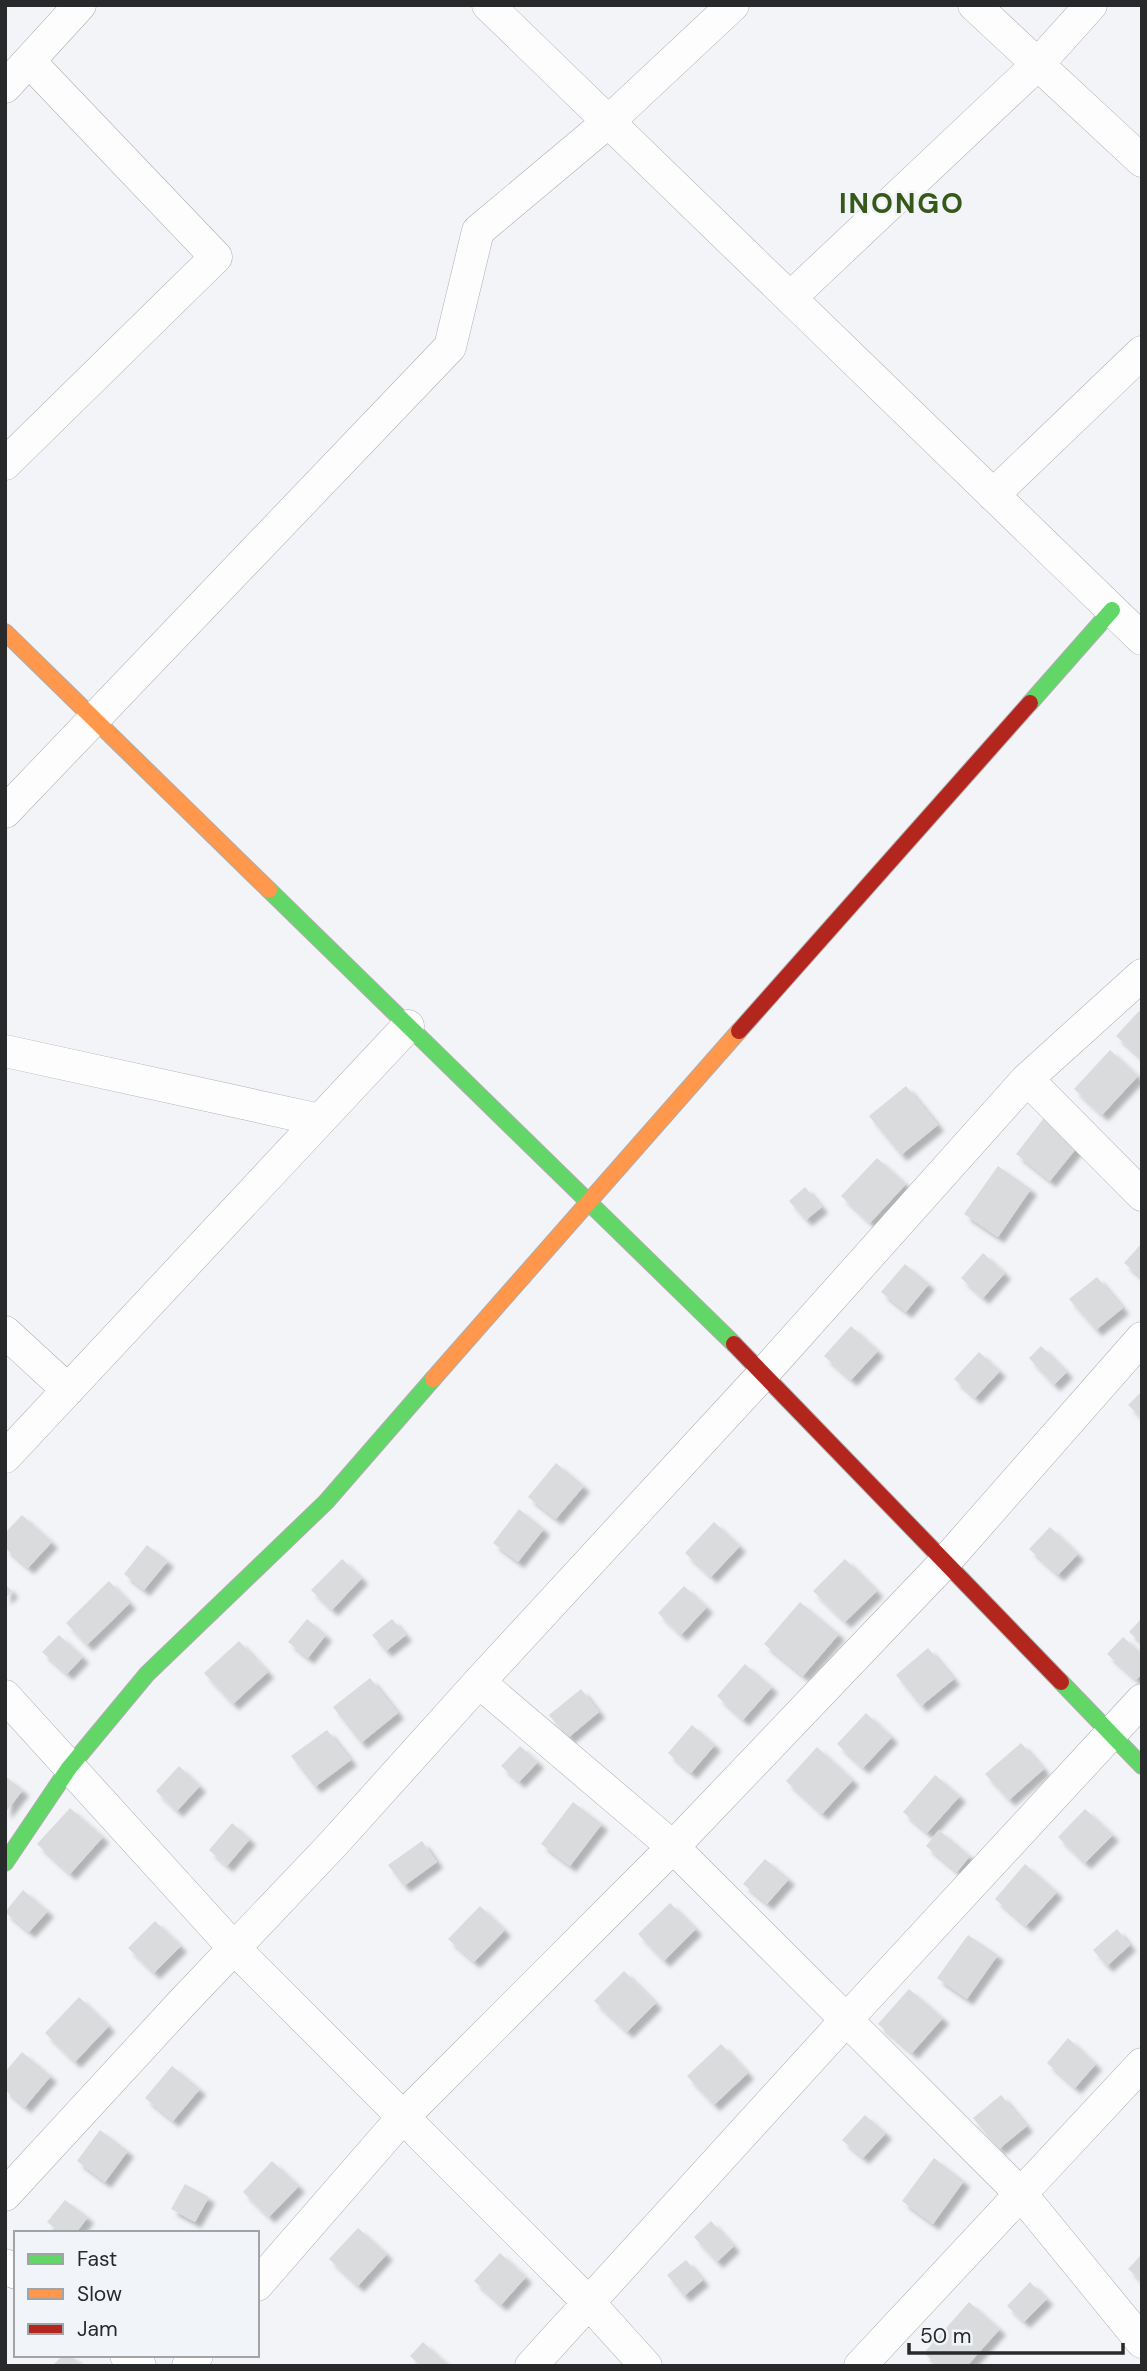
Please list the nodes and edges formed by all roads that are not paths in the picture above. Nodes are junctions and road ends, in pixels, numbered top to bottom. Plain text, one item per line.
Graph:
1 (488, 5) edge
2 (733, 5) edge
3 (974, 5) edge
4 (1091, 5) edge
5 (68, 10) edge
6 (29, 61) junction
7 (1038, 64) junction
8 (5, 87) edge
9 (608, 122) junction
10 (1142, 161) edge
11 (790, 298) junction
12 (1142, 352) edge
13 (5, 464) edge
14 (993, 495) junction
15 (1112, 610) junction
16 (5, 632) edge
17 (1142, 639) edge
18 (94, 719) junction
19 (5, 812) edge
20 (1142, 975) edge
21 (408, 1026) junction
22 (5, 1051) edge
23 (1027, 1079) junction
24 (320, 1120) junction
25 (1142, 1195) edge
26 (588, 1201) junction
27 (5, 1332) edge
28 (1142, 1338) edge
29 (764, 1373) junction
30 (68, 1390) junction
31 (5, 1457) edge
32 (946, 1561) junction
33 (479, 1682) junction
34 (5, 1696) edge
35 (1142, 1700) edge
36 (1110, 1733) junction
37 (1142, 1766) edge
38 (69, 1768) junction
39 (673, 1847) junction
40 (5, 1863) edge
41 (234, 1948) junction
42 (846, 2020) junction
43 (1142, 2064) edge
44 (403, 2117) junction
45 (1021, 2194) junction
46 (5, 2195) edge
47 (259, 2284) edge
48 (589, 2303) junction
49 (1142, 2342) edge
50 (531, 2366) edge
51 (646, 2366) edge
52 (860, 2366) edge

1 - 9 street
2 - 9 street
3 - 7 street
4 - 7 street
5 - 6 street
6 - 8 street
6 - 13 street
7 - 10 street
7 - 11 street
9 - 11 street
9 - 18 street
11 - 14 street
12 - 14 street
14 - 15 street
15 - 17 street
15 - 26 street
16 - 18 street
18 - 19 street
18 - 21 street
20 - 23 street
21 - 24 street
21 - 26 street
22 - 24 street
23 - 25 street
23 - 29 street
24 - 30 street
26 - 29 street
26 - 38 street
27 - 30 street
28 - 32 street
29 - 32 street
29 - 33 street
30 - 31 street
32 - 36 street
32 - 39 street
33 - 39 street
33 - 41 street
34 - 38 street
35 - 36 street
36 - 37 street
36 - 42 street
38 - 40 street
38 - 41 street
39 - 42 street
39 - 44 street
41 - 44 street
41 - 46 street
42 - 45 street
42 - 48 street
43 - 45 street
44 - 47 street
44 - 48 street
45 - 49 street
45 - 52 street
48 - 50 street
48 - 51 street

